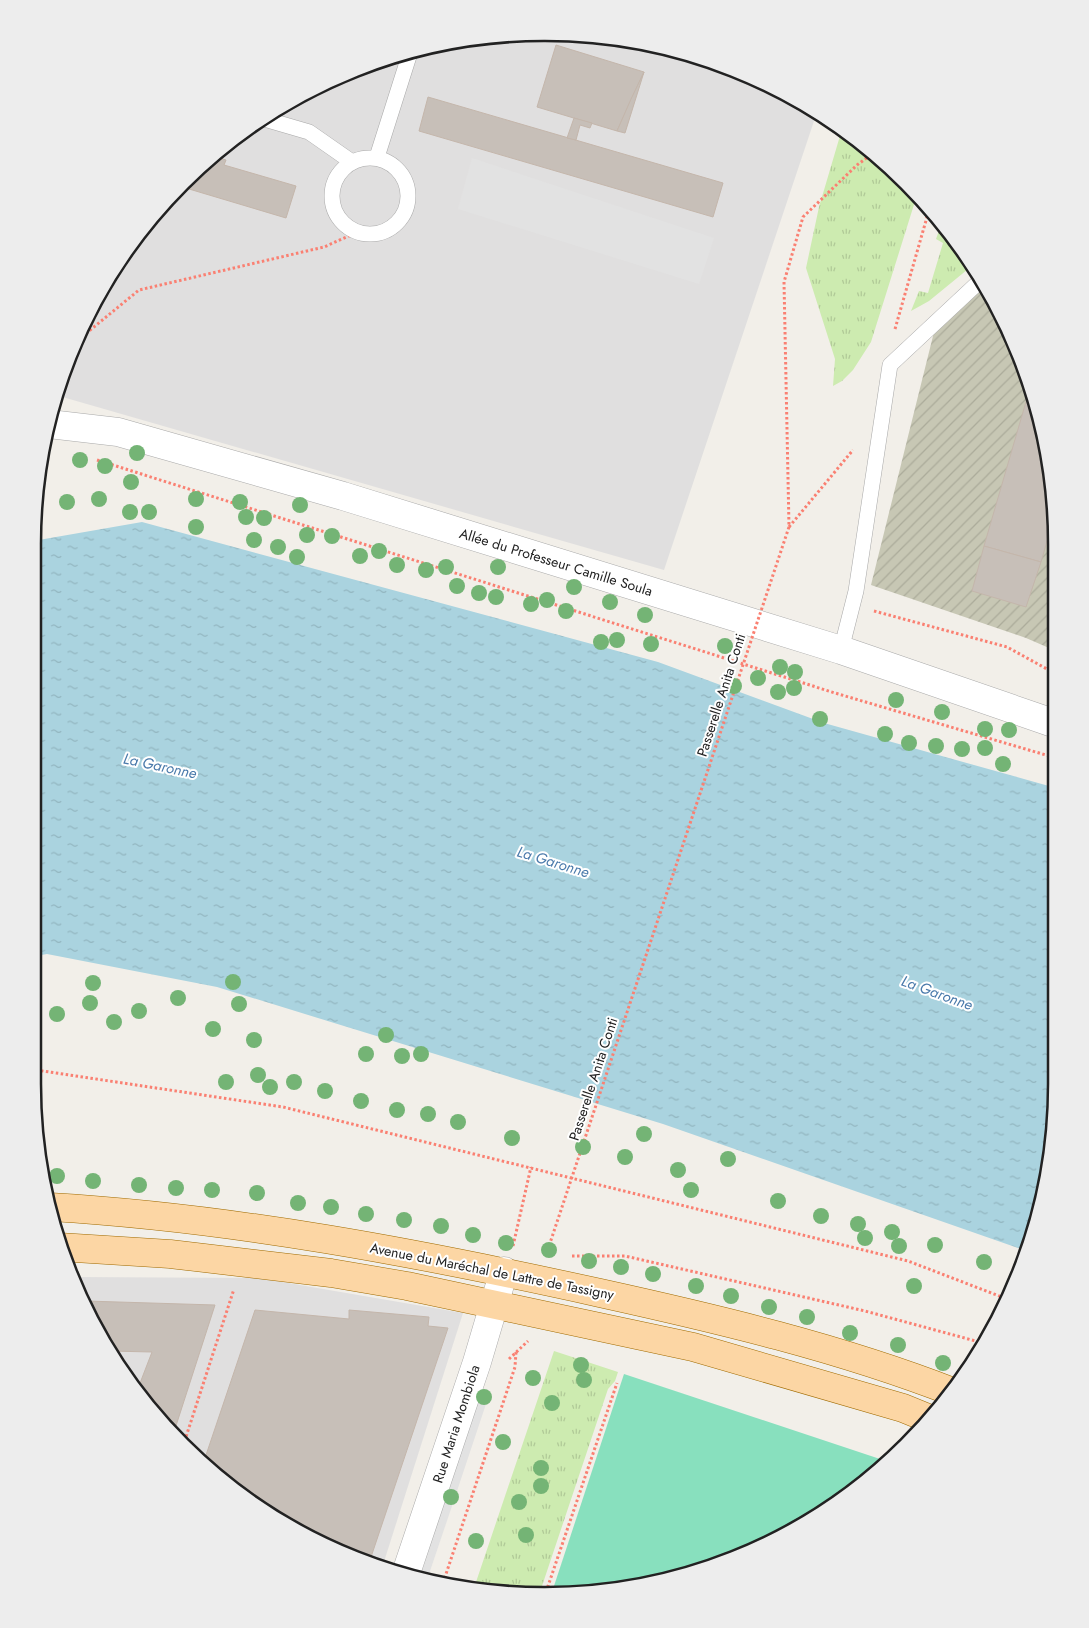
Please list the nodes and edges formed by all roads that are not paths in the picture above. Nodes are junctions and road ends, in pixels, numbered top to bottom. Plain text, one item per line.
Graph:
1 (408, 60) edge
2 (273, 121) edge
3 (377, 158) junction
4 (352, 162) junction
5 (975, 285) edge
6 (56, 425) edge
7 (841, 650) junction
8 (1048, 721) edge
9 (57, 1208) edge
10 (69, 1248) edge
11 (508, 1259) junction
12 (494, 1303) junction
13 (945, 1389) edge
14 (922, 1416) edge
15 (408, 1568) edge

1 - 3 lane
2 - 4 lane
3 - 4 lane
3 - 4 lane
5 - 7 lane
6 - 7 street, Allée du Professeur Camille Soula
7 - 8 street, Allée du Professeur Camille Soula
9 - 11 main road, Avenue du Maréchal de Lattre de Tassigny
10 - 12 main road
11 - 12 street, Rue Maria Mombiola
11 - 13 main road, Avenue du Maréchal de Lattre de Tassigny
12 - 14 main road
12 - 15 street, Rue Maria Mombiola

